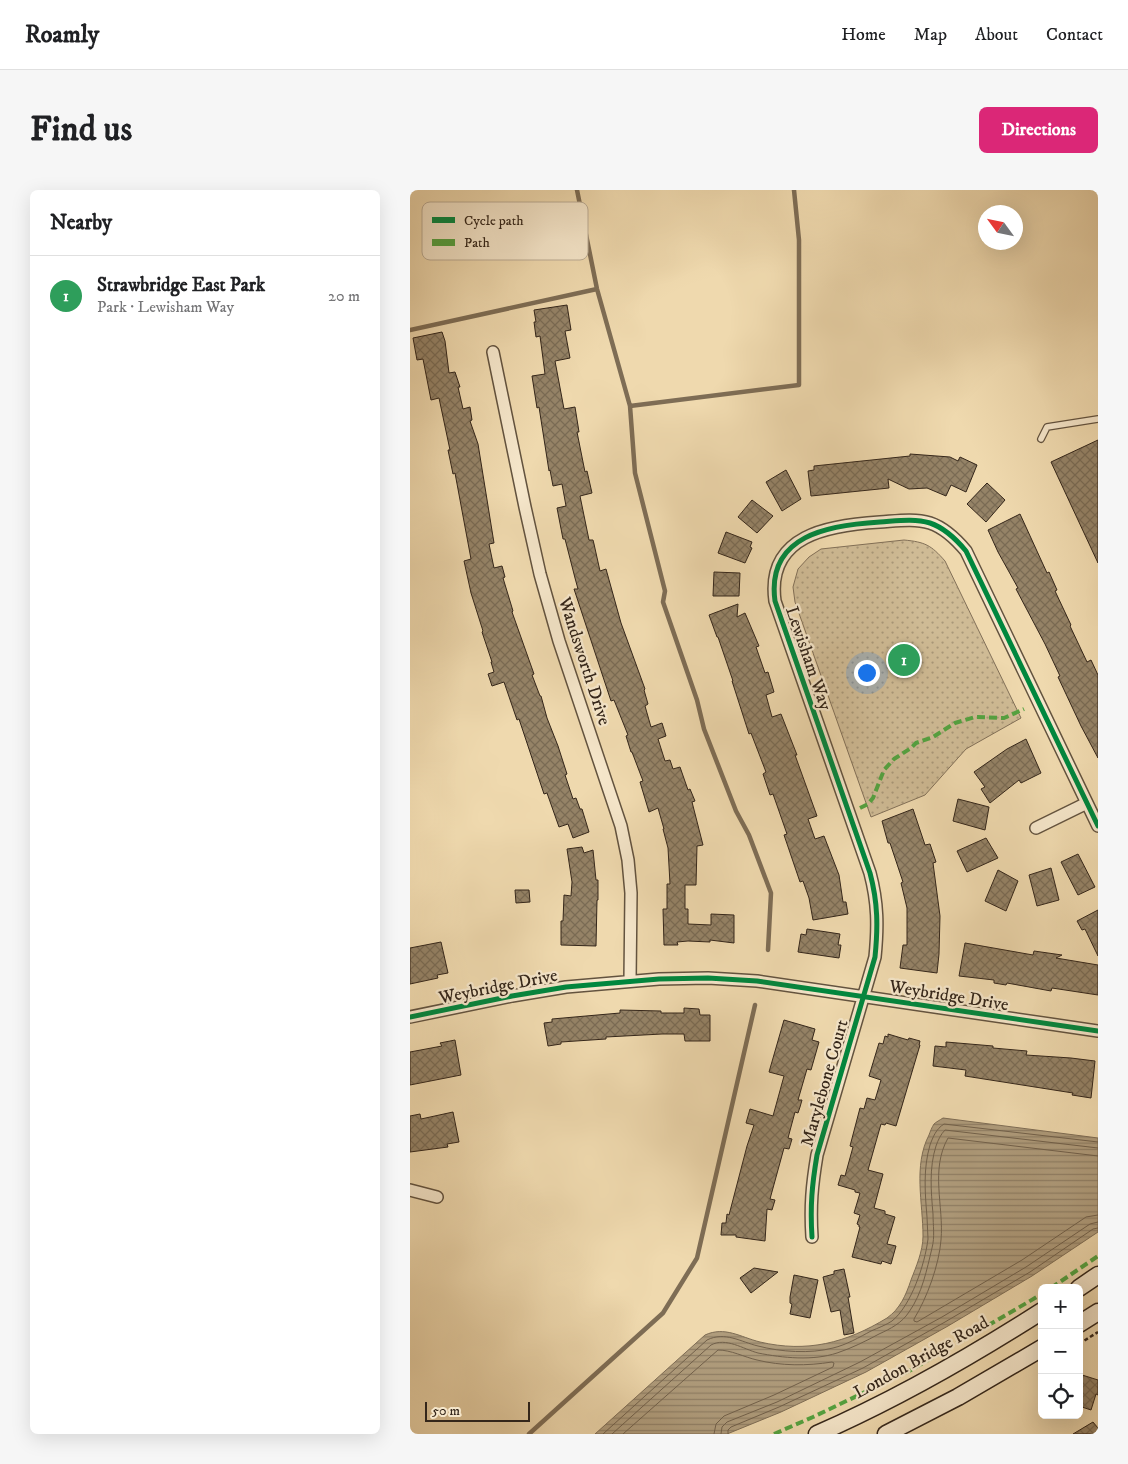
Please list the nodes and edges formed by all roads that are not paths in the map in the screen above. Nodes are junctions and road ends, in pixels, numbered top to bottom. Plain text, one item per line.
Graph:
1 (493, 352) dead end
2 (1098, 419) edge
3 (1041, 439) dead end
4 (1087, 803) junction
5 (1098, 826) edge
6 (1036, 828) dead end
7 (630, 980) junction
8 (864, 996) junction
9 (410, 1017) edge
10 (1098, 1031) edge
11 (410, 1190) edge
12 (437, 1197) dead end
13 (812, 1237) dead end
14 (1098, 1275) edge
15 (1083, 1285) edge
16 (1098, 1312) edge
17 (1038, 1313) edge
18 (1083, 1321) edge
19 (1038, 1350) edge
20 (816, 1434) edge
21 (886, 1434) edge

1 - 7 street, Wandsworth Drive
2 - 3 lane
4 - 5 street, Lewisham Way
4 - 6 street
4 - 8 street, Lewisham Way
7 - 8 street, Weybridge Drive
7 - 9 street, Weybridge Drive
8 - 10 street, Weybridge Drive
8 - 13 street, Marylebone Court
11 - 12 street
14 - 15 main road
16 - 18 main road
17 - 20 main road, London Bridge Road
19 - 21 main road

